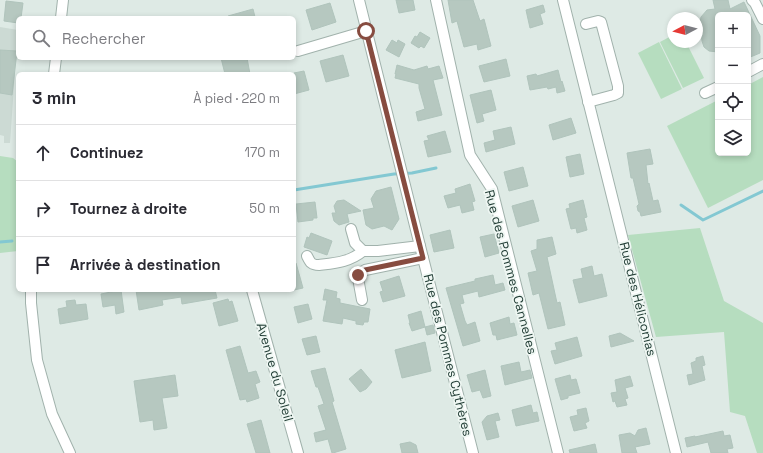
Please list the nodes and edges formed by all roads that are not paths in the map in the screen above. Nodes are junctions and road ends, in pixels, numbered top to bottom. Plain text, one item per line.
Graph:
1 (63, 0) edge
2 (358, 0) edge
3 (436, 0) edge
4 (563, 0) edge
5 (752, 0) edge
6 (61, 16) edge
7 (763, 19) edge
8 (586, 24) dead end
9 (366, 31) junction
10 (298, 51) dead end
11 (56, 60) edge
12 (763, 64) edge
13 (751, 70) edge
14 (54, 72) edge
15 (715, 88) edge
16 (705, 93) dead end
17 (588, 102) junction
18 (351, 229) dead end
19 (420, 246) junction
20 (363, 251) junction
21 (307, 256) dead end
22 (423, 258) junction
23 (31, 292) edge
24 (253, 292) edge
25 (362, 300) dead end
26 (70, 453) edge
27 (298, 453) edge
28 (473, 453) edge
29 (558, 453) edge
30 (676, 453) edge

1 - 6 street
2 - 9 street, Rue des Pommes Cythères
3 - 29 street, Rue des Pommes Cannelles
4 - 17 street, Rue des Héliconias
5 - 7 street
8 - 17 street
9 - 10 street
9 - 19 street, Rue des Pommes Cythères
11 - 14 street
12 - 13 street
15 - 16 street
17 - 30 street, Rue des Héliconias
18 - 20 street
19 - 20 street
19 - 22 street, Rue des Pommes Cythères
20 - 21 street
22 - 25 street
22 - 28 street, Rue des Pommes Cythères
23 - 26 street
24 - 27 street, Avenue du Soleil

